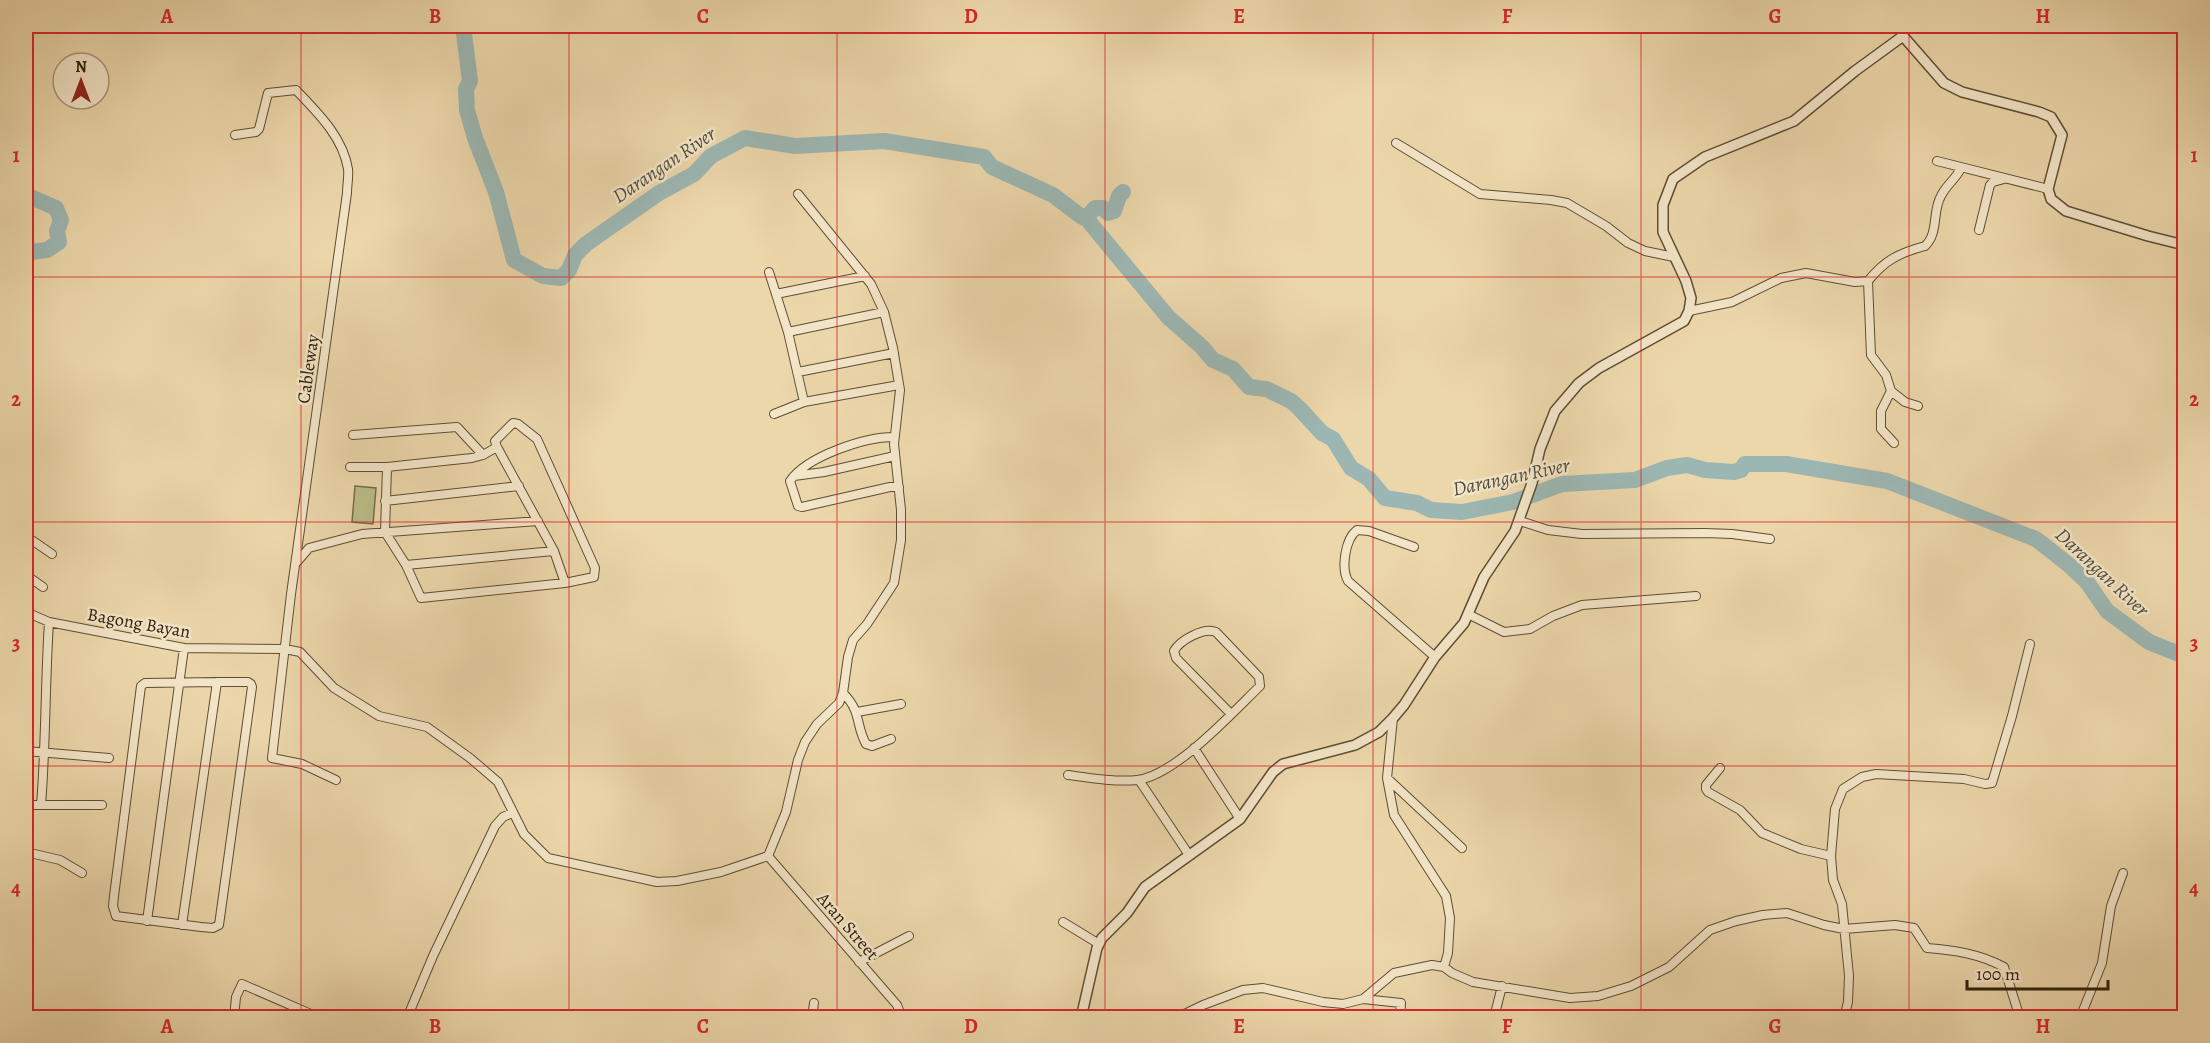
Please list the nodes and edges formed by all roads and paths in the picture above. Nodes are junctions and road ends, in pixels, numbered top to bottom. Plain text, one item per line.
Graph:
1 (1902, 31) edge
2 (235, 135) dead end
3 (1396, 142) dead end
4 (1937, 161) dead end
5 (1961, 168) junction
6 (2005, 179) junction
7 (2048, 189) junction
8 (798, 194) dead end
9 (1979, 230) dead end
10 (2184, 245) edge
11 (1674, 256) junction
12 (769, 272) dead end
13 (865, 276) junction
14 (1868, 281) junction
15 (776, 294) junction
16 (1689, 311) junction
17 (884, 312) junction
18 (788, 332) junction
19 (894, 353) junction
20 (798, 372) junction
21 (899, 386) junction
22 (1891, 391) junction
23 (804, 402) junction
24 (1918, 405) dead end
25 (774, 414) dead end
26 (353, 435) dead end
27 (894, 437) junction
28 (1894, 443) dead end
29 (497, 447) junction
30 (483, 455) junction
31 (895, 456) junction
32 (350, 467) dead end
33 (387, 467) junction
34 (792, 476) junction
35 (519, 486) junction
36 (899, 487) junction
37 (385, 501) junction
38 (1521, 517) junction
39 (538, 521) junction
40 (385, 532) junction
41 (26, 536) edge
42 (1770, 539) dead end
43 (1414, 547) dead end
44 (554, 550) junction
45 (52, 554) dead end
46 (296, 563) junction
47 (406, 565) junction
48 (26, 575) edge
49 (565, 583) junction
50 (43, 587) dead end
51 (1695, 596) dead end
52 (26, 612) edge
53 (1468, 614) junction
54 (49, 622) junction
55 (2030, 644) dead end
56 (184, 648) junction
57 (285, 649) junction
58 (1435, 657) junction
59 (179, 682) junction
60 (217, 682) junction
61 (843, 693) junction
62 (901, 704) dead end
63 (857, 712) junction
64 (1231, 714) junction
65 (1393, 718) junction
66 (891, 739) dead end
67 (1194, 748) junction
68 (26, 751) edge
69 (45, 753) junction
70 (109, 758) dead end
71 (1720, 768) dead end
72 (1068, 775) dead end
73 (1387, 778) junction
74 (336, 780) dead end
75 (1139, 780) junction
76 (41, 805) junction
77 (102, 805) dead end
78 (26, 806) edge
79 (512, 813) junction
80 (1240, 819) junction
81 (1462, 848) dead end
82 (26, 852) edge
83 (1189, 855) junction
84 (768, 856) junction
85 (1831, 856) junction
86 (82, 873) dead end
87 (2123, 873) dead end
88 (147, 921) junction
89 (1063, 922) dead end
90 (182, 925) junction
91 (1844, 929) junction
92 (909, 936) dead end
93 (1099, 944) junction
94 (859, 962) junction
95 (1444, 967) junction
96 (1502, 986) junction
97 (1363, 999) junction
98 (814, 1003) dead end
99 (234, 1017) edge
100 (320, 1017) edge
101 (406, 1017) edge
102 (812, 1017) edge
103 (902, 1017) edge
104 (1081, 1017) edge
105 (1176, 1017) edge
106 (1400, 1017) edge
107 (1494, 1017) edge
108 (1844, 1017) edge
109 (2020, 1017) edge
110 (2080, 1017) edge

1 - 7 street
1 - 11 street
2 - 46 street, Cableway
3 - 11 street
4 - 5 street
5 - 6 street
5 - 14 street
6 - 7 street
6 - 9 street
7 - 10 street
8 - 13 street
11 - 16 street
12 - 15 street
13 - 15 street
13 - 17 street
14 - 16 street
14 - 22 street
15 - 18 street
16 - 38 street
17 - 18 street
17 - 19 street
18 - 20 street
19 - 20 street
19 - 21 street
20 - 23 street
21 - 23 street
21 - 27 street
22 - 24 street
22 - 28 street
23 - 25 street
26 - 30 street
27 - 31 street
27 - 34 street
29 - 30 street
29 - 35 street
29 - 49 street
30 - 33 street
31 - 34 street
31 - 36 street
32 - 33 street
33 - 37 street
34 - 36 street
35 - 37 street
35 - 39 street
36 - 61 street
37 - 40 street
38 - 42 street
38 - 53 street
39 - 40 street
39 - 44 street
40 - 46 street
40 - 47 street
41 - 45 street
43 - 58 street
44 - 47 street
44 - 49 street
46 - 57 street, Cableway
47 - 49 street
48 - 50 street
51 - 53 street
52 - 54 street, Bagong Bayan
53 - 58 street
54 - 56 street, Bagong Bayan
54 - 69 street
55 - 85 street
56 - 57 street, Bagong Bayan
56 - 59 street
57 - 74 street, Cableway
57 - 79 street
58 - 65 street
59 - 60 street
59 - 88 street
59 - 88 street
60 - 90 street
60 - 90 street
61 - 63 street
61 - 84 street
62 - 63 street
63 - 66 street
64 - 64 street
64 - 67 street
65 - 73 street
65 - 80 street
67 - 75 street
67 - 80 street
68 - 69 street
69 - 70 street
69 - 76 street
71 - 85 street
72 - 75 street
73 - 81 street
73 - 95 street
75 - 83 street
76 - 77 street
76 - 78 street
79 - 84 street
79 - 101 street
80 - 83 street
82 - 86 street
83 - 93 street
84 - 94 street, Aran Street
85 - 91 street
87 - 110 street
88 - 90 street
89 - 93 street
91 - 96 street
91 - 108 street
91 - 109 street
92 - 94 street
93 - 104 street
94 - 103 street, Aran Street
95 - 96 street
95 - 97 street
96 - 107 street
97 - 105 street
97 - 106 street
98 - 102 street
99 - 100 street

